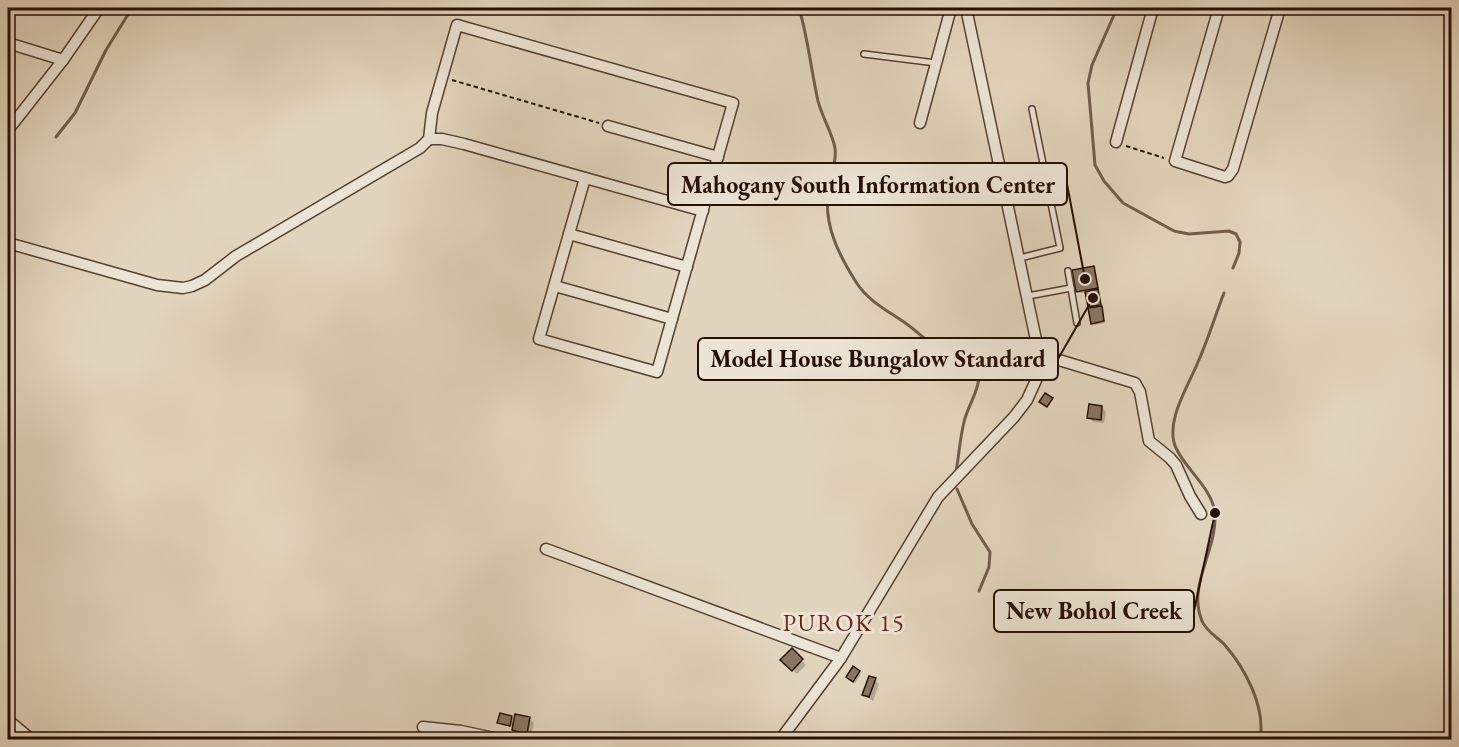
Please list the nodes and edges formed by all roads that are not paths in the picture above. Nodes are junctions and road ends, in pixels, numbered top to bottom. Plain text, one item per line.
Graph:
1 (99, 8) edge
2 (946, 8) edge
3 (951, 8) edge
4 (966, 8) edge
5 (1153, 8) edge
6 (1219, 8) edge
7 (1280, 8) edge
8 (8, 43) edge
9 (864, 54) dead end
10 (63, 60) junction
11 (936, 63) junction
12 (1032, 109) dead end
13 (920, 123) dead end
14 (608, 126) road end
15 (8, 130) edge
16 (429, 139) junction
17 (1116, 142) road end
18 (718, 157) junction
19 (585, 178) junction
20 (703, 211) junction
21 (569, 234) junction
22 (8, 243) edge
23 (1020, 258) junction
24 (687, 267) junction
25 (1068, 271) dead end
26 (555, 286) junction
27 (1071, 288) junction
28 (1028, 296) junction
29 (672, 319) junction
30 (1077, 323) dead end
31 (1039, 354) junction
32 (1201, 514) dead end
33 (546, 549) dead end
34 (841, 658) junction
35 (8, 720) edge
36 (423, 728) dead end
37 (32, 740) edge
38 (503, 740) edge
39 (780, 740) edge

1 - 10 street
2 - 3 lane
3 - 11 street
4 - 23 street
5 - 17 street
6 - 7 street
8 - 10 street
9 - 11 lane
10 - 15 street
11 - 13 street
12 - 23 lane
14 - 18 street
16 - 18 street
16 - 19 street
16 - 22 street
18 - 20 street
19 - 20 street
19 - 21 street
20 - 24 street
21 - 24 street
21 - 26 street
23 - 28 street
24 - 29 street
25 - 27 lane
26 - 29 street
26 - 29 street
27 - 28 lane
27 - 30 lane
28 - 31 street
31 - 32 street
31 - 34 street
33 - 34 street
34 - 39 street
35 - 37 street
36 - 38 street

